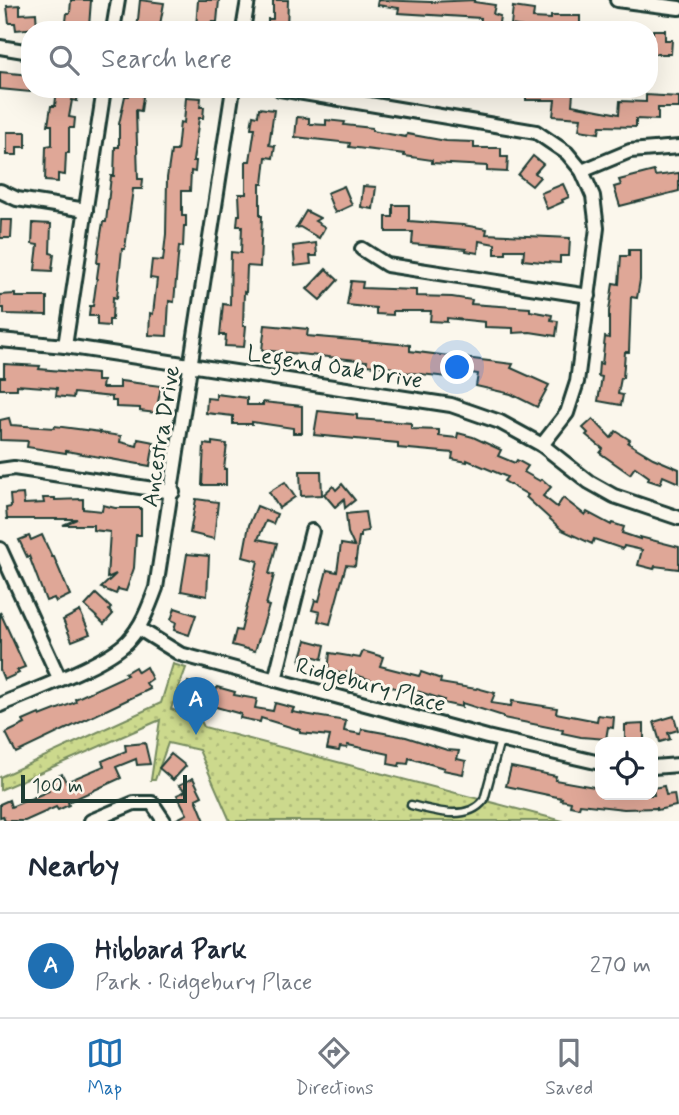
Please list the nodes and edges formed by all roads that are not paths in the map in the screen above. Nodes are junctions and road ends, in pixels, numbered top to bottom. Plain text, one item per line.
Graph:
1 (118, 0) edge
2 (248, 0) edge
3 (617, 0) edge
4 (679, 8) edge
5 (114, 21) edge
6 (244, 21) edge
7 (0, 47) edge
8 (21, 50) edge
9 (103, 98) edge
10 (232, 98) edge
11 (334, 98) edge
12 (679, 147) edge
13 (582, 170) junction
14 (0, 191) edge
15 (86, 210) junction
16 (362, 250) dead end
17 (589, 296) junction
18 (0, 340) edge
19 (65, 346) junction
20 (192, 364) junction
21 (542, 445) junction
22 (0, 470) edge
23 (173, 492) junction
24 (679, 518) edge
25 (312, 531) dead end
26 (0, 549) edge
27 (138, 628) junction
28 (59, 678) junction
29 (275, 680) junction
30 (0, 705) edge
31 (500, 740) junction
32 (595, 762) edge
33 (679, 765) edge
34 (658, 767) edge
35 (411, 805) dead end
36 (91, 821) edge
37 (164, 821) edge

1 - 5 street
2 - 6 street
3 - 4 street
7 - 8 street
9 - 15 street
10 - 20 street, Ancestra Drive
11 - 13 street
12 - 13 street
13 - 17 street
14 - 15 street
15 - 19 street
16 - 17 street
17 - 21 street
18 - 19 street, Legend Oak Drive
19 - 20 street, Legend Oak Drive
20 - 21 street, Legend Oak Drive
20 - 23 street, Ancestra Drive
21 - 24 street, Legend Oak Drive
22 - 23 street
23 - 27 street, Ancestra Drive
25 - 29 street
26 - 28 street
27 - 28 street, Ancestra Drive
27 - 29 street, Ridgebury Place
28 - 30 street, Ancestra Drive
29 - 31 street, Ridgebury Place
31 - 32 street, Ridgebury Place
31 - 35 lane
33 - 34 street
36 - 37 street

